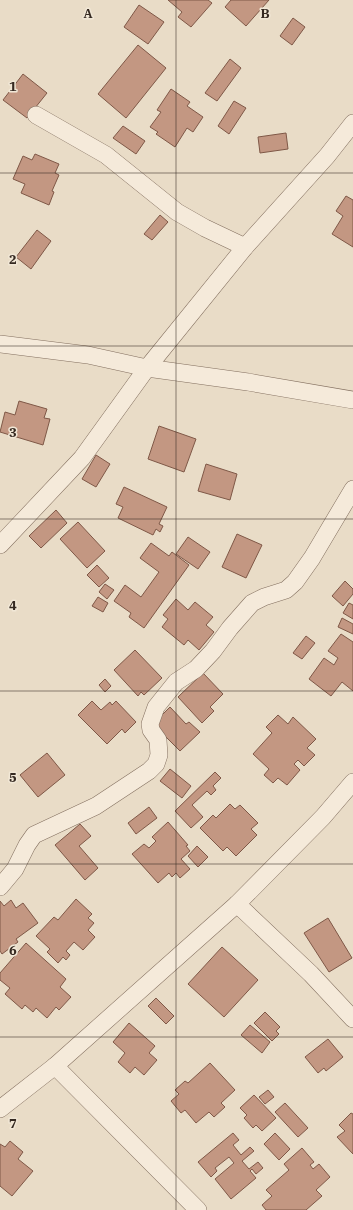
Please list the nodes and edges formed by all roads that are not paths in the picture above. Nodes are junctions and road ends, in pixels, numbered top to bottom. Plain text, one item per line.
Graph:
1 (36, 115) dead end
2 (353, 123) edge
3 (245, 247) junction
4 (0, 344) edge
5 (147, 368) junction
6 (353, 400) edge
7 (353, 489) edge
8 (0, 545) edge
9 (353, 782) edge
10 (0, 887) edge
11 (237, 904) junction
12 (353, 1019) edge
13 (55, 1066) junction
14 (0, 1109) edge
15 (198, 1210) edge

1 - 3 street
2 - 3 street
3 - 5 street
4 - 5 street
5 - 6 street
5 - 8 street
7 - 10 street
9 - 11 street
11 - 12 street
11 - 13 street
13 - 14 street
13 - 15 street

